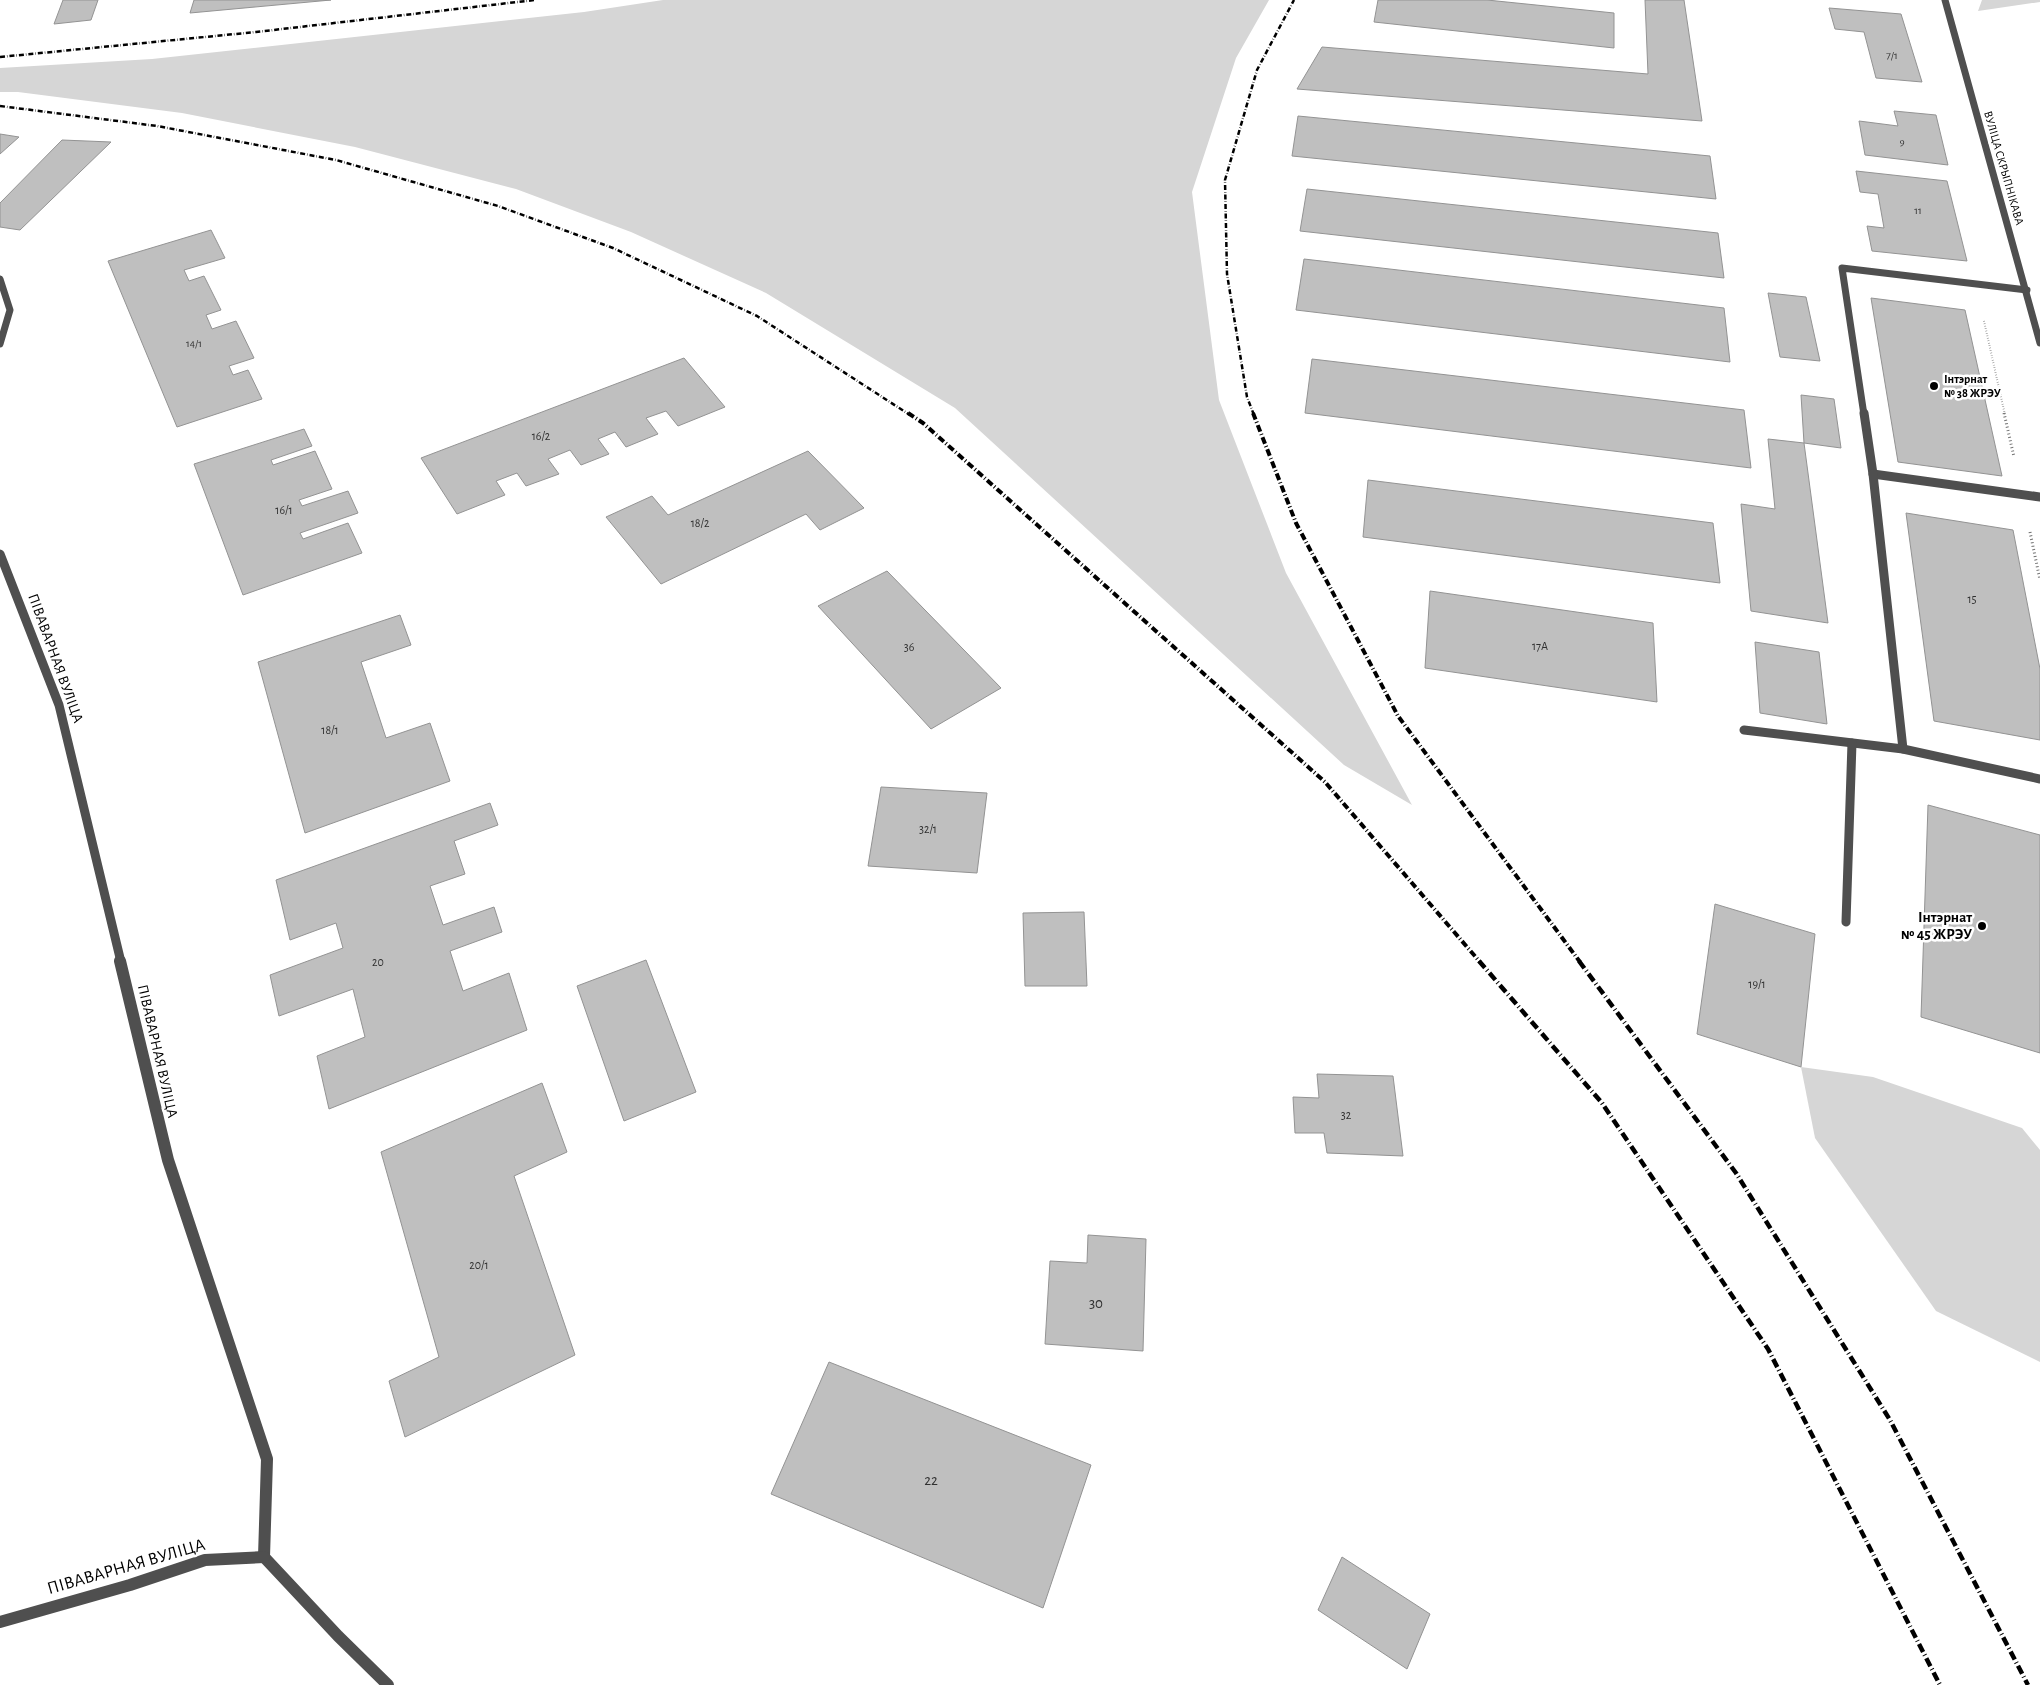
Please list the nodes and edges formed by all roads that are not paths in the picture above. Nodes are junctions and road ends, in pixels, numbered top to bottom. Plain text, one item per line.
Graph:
1 (1945, 0) edge
2 (0, 279) edge
3 (2027, 290) junction
4 (2040, 343) edge
5 (0, 344) edge
6 (1873, 474) junction
7 (2040, 497) edge
8 (0, 554) edge
9 (1744, 730) dead end
10 (1852, 743) junction
11 (1903, 749) junction
12 (2040, 779) edge
13 (1846, 922) dead end
14 (264, 1557) junction
15 (0, 1622) edge
16 (388, 1685) edge

1 - 3 street, ВУЛІЦА СКРЫПНІКАВА
2 - 5 street
3 - 4 street, ВУЛІЦА СКРЫПНІКАВА
3 - 6 street
6 - 7 street
6 - 11 street
8 - 14 street, ПІВАВАРНАЯ ВУЛІЦА
9 - 10 street
10 - 11 street
10 - 13 street
11 - 12 street
14 - 15 street, ПІВАВАРНАЯ ВУЛІЦА
14 - 16 street

